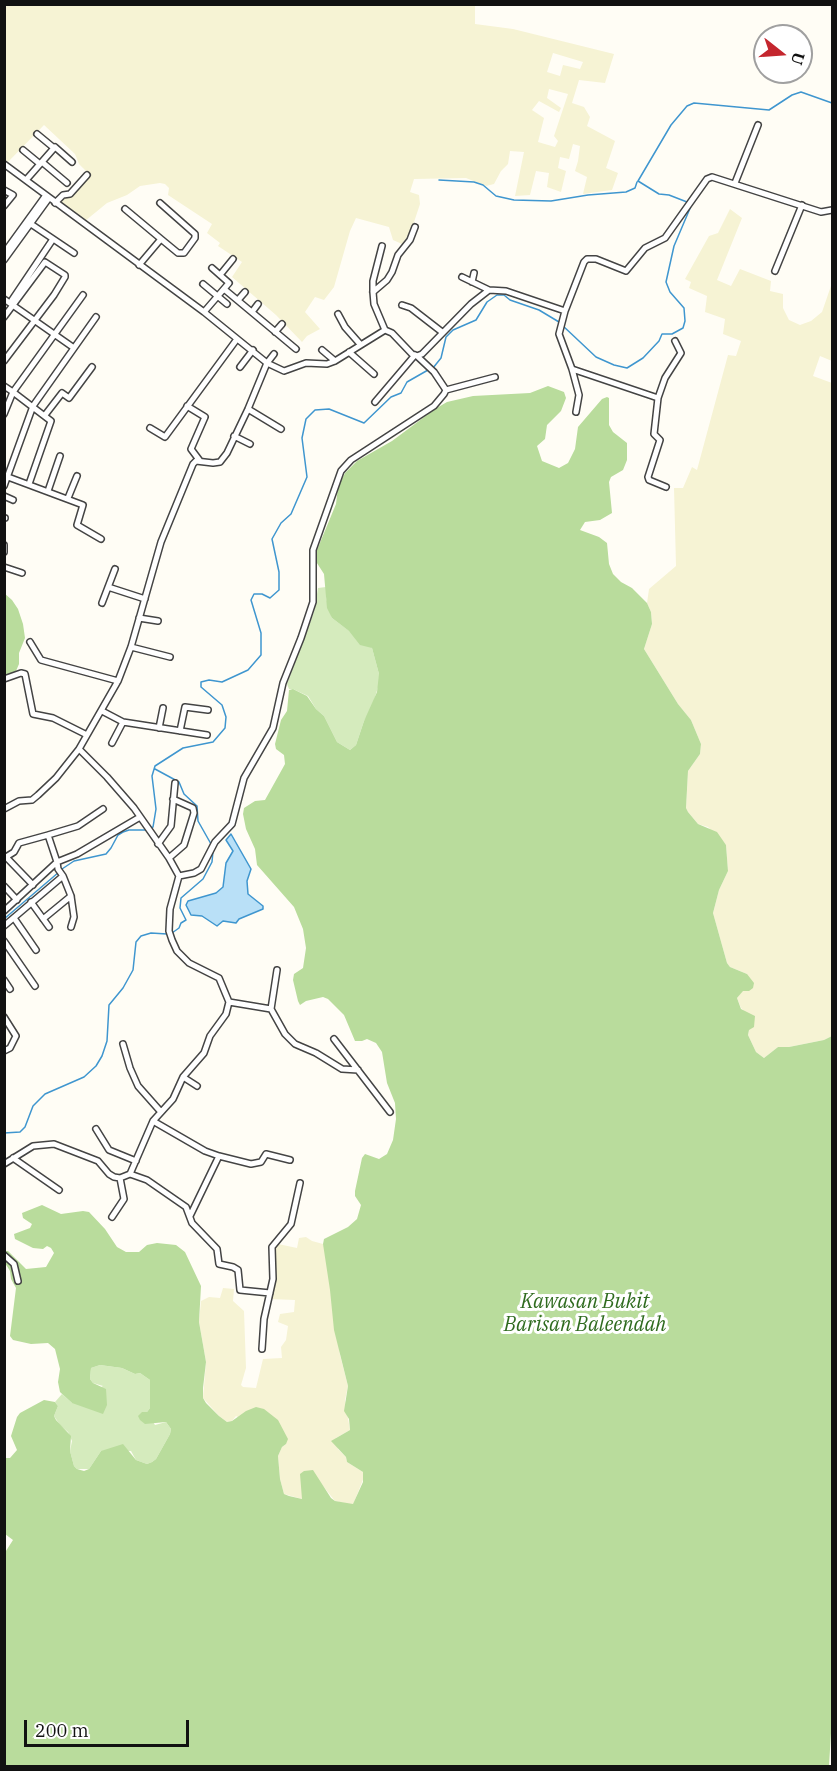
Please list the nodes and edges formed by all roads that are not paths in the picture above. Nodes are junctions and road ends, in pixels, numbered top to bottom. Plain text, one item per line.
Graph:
1 (758, 125) dead end
2 (37, 134) dead end
3 (54, 148) junction
4 (23, 150) dead end
5 (72, 162) dead end
6 (41, 163) junction
7 (4, 164) edge
8 (87, 176) dead end
9 (26, 180) junction
10 (67, 183) dead end
11 (735, 183) junction
12 (4, 190) edge
13 (48, 197) junction
14 (55, 203) junction
15 (160, 203) dead end
16 (802, 206) junction
17 (4, 207) edge
18 (125, 209) dead end
19 (832, 210) edge
20 (29, 223) junction
21 (415, 227) dead end
22 (161, 238) junction
23 (53, 239) junction
24 (381, 246) dead end
25 (6, 252) edge
26 (74, 254) dead end
27 (233, 259) dead end
28 (4, 260) edge
29 (139, 265) junction
30 (212, 268) dead end
31 (775, 271) dead end
32 (474, 273) dead end
33 (220, 275) junction
34 (462, 277) dead end
35 (472, 282) junction
36 (203, 284) dead end
37 (224, 289) junction
38 (489, 290) junction
39 (245, 292) dead end
40 (373, 292) junction
41 (83, 295) dead end
42 (218, 296) junction
43 (238, 300) junction
44 (9, 302) edge
45 (227, 304) dead end
46 (258, 304) dead end
47 (402, 305) dead end
48 (4, 311) edge
49 (566, 311) junction
50 (204, 312) junction
51 (252, 312) junction
52 (338, 314) dead end
53 (4, 317) edge
54 (96, 317) dead end
55 (35, 321) junction
56 (282, 324) dead end
57 (385, 330) junction
58 (275, 332) junction
59 (442, 332) junction
60 (55, 335) junction
61 (237, 339) junction
62 (675, 341) dead end
63 (360, 345) junction
64 (74, 348) junction
65 (252, 350) junction
66 (296, 350) dead end
67 (322, 350) dead end
68 (349, 352) junction
69 (274, 354) dead end
70 (416, 355) junction
71 (4, 361) edge
72 (335, 361) junction
73 (267, 363) junction
74 (92, 367) dead end
75 (240, 367) dead end
76 (572, 369) junction
77 (374, 374) dead end
78 (495, 377) dead end
79 (4, 386) edge
80 (446, 390) junction
81 (13, 392) junction
82 (658, 398) junction
83 (375, 402) dead end
84 (33, 406) junction
85 (187, 406) junction
86 (248, 409) junction
87 (576, 412) dead end
88 (4, 414) edge
89 (45, 415) junction
90 (150, 428) dead end
91 (281, 429) dead end
92 (234, 436) junction
93 (250, 444) dead end
94 (60, 456) dead end
95 (200, 461) junction
96 (77, 476) dead end
97 (8, 477) junction
98 (29, 484) junction
99 (4, 486) edge
100 (666, 487) dead end
101 (48, 491) junction
102 (4, 496) edge
103 (69, 498) junction
104 (13, 500) dead end
105 (101, 539) dead end
106 (4, 545) edge
107 (4, 552) edge
108 (4, 567) edge
109 (115, 568) dead end
110 (22, 573) dead end
111 (108, 587) junction
112 (145, 599) junction
113 (102, 603) dead end
114 (140, 618) junction
115 (158, 621) dead end
116 (30, 642) dead end
117 (131, 647) junction
118 (170, 657) dead end
119 (4, 679) edge
120 (118, 681) junction
121 (163, 708) dead end
122 (208, 710) dead end
123 (102, 711) junction
124 (123, 722) junction
125 (159, 728) junction
126 (180, 731) junction
127 (87, 735) junction
128 (207, 735) dead end
129 (112, 743) dead end
130 (79, 750) junction
131 (175, 783) dead end
132 (173, 799) junction
133 (6, 806) edge
134 (103, 809) dead end
135 (140, 817) junction
136 (48, 835) junction
137 (158, 844) junction
138 (169, 858) junction
139 (57, 862) junction
140 (61, 873) junction
141 (178, 876) junction
142 (33, 885) junction
143 (4, 886) edge
144 (71, 896) junction
145 (17, 900) junction
146 (31, 902) junction
147 (4, 911) edge
148 (14, 918) junction
149 (43, 919) junction
150 (4, 926) edge
151 (49, 927) dead end
152 (71, 927) dead end
153 (4, 941) edge
154 (36, 950) dead end
155 (277, 970) dead end
156 (4, 980) edge
157 (35, 986) dead end
158 (10, 989) dead end
159 (229, 1002) junction
160 (271, 1009) junction
161 (4, 1017) edge
162 (334, 1039) dead end
163 (123, 1044) dead end
164 (4, 1051) edge
165 (358, 1070) junction
166 (183, 1077) junction
167 (197, 1086) dead end
168 (161, 1112) junction
169 (390, 1112) dead end
170 (153, 1121) junction
171 (96, 1129) dead end
172 (219, 1156) junction
173 (13, 1158) junction
174 (290, 1160) dead end
175 (136, 1161) junction
176 (4, 1164) edge
177 (130, 1174) junction
178 (120, 1178) junction
179 (300, 1183) dead end
180 (59, 1190) dead end
181 (190, 1215) junction
182 (112, 1217) dead end
183 (4, 1255) edge
184 (18, 1281) dead end
185 (270, 1293) junction
186 (261, 1349) dead end

1 - 11 street
2 - 3 street
3 - 5 street
3 - 6 street
4 - 6 street
6 - 9 street
6 - 10 street
7 - 9 street
8 - 14 street
9 - 13 street
11 - 16 street
11 - 49 street
12 - 17 street
13 - 14 street
13 - 20 street
14 - 29 street
15 - 22 street
16 - 19 street
16 - 31 street
18 - 22 street
20 - 23 street
20 - 25 street
21 - 40 street
22 - 29 street
23 - 26 street
23 - 44 street
24 - 40 street
25 - 28 street
27 - 33 street
29 - 50 street
30 - 33 street
32 - 35 street
33 - 37 street
34 - 35 street
35 - 38 street
36 - 42 street
37 - 42 street
37 - 43 street
38 - 49 street
38 - 59 street
39 - 43 street
40 - 57 street
41 - 60 street
42 - 45 street
42 - 50 street
43 - 51 street
44 - 48 street
44 - 53 street
44 - 55 street
44 - 55 street
46 - 51 street
47 - 59 street
49 - 76 street
50 - 61 street
51 - 58 street
52 - 63 street
54 - 64 street
55 - 60 street
55 - 71 street
56 - 58 street
57 - 63 street
57 - 70 street
58 - 66 street
59 - 70 street
60 - 64 street
60 - 81 street
61 - 65 street
61 - 85 street
62 - 82 street
63 - 68 street
64 - 84 street
65 - 73 street
65 - 75 street
67 - 72 street
68 - 72 street
68 - 77 street
69 - 73 street
70 - 80 street
70 - 83 street
72 - 73 street
73 - 86 street
74 - 89 street
76 - 82 street
76 - 87 street
78 - 80 street
79 - 81 street
80 - 141 street
81 - 84 street
81 - 88 street
82 - 100 street
84 - 89 street
84 - 97 street
85 - 90 street
85 - 95 street
86 - 91 street
86 - 92 street
89 - 98 street
92 - 93 street
92 - 95 street
94 - 101 street
95 - 112 street
96 - 103 street
97 - 98 street
97 - 99 street
98 - 101 street
101 - 103 street
102 - 104 street
103 - 105 street
106 - 107 street
108 - 110 street
109 - 111 street
111 - 112 street
111 - 113 street
112 - 114 street
114 - 115 street
114 - 117 street
116 - 120 street
117 - 118 street
117 - 120 street
119 - 127 street
120 - 123 street
121 - 125 street
122 - 126 street
123 - 124 street
123 - 127 street
124 - 125 street
124 - 129 street
125 - 126 street
126 - 128 street
127 - 130 street
130 - 133 street
130 - 135 street
131 - 132 street
132 - 137 street
132 - 138 street
134 - 136 street
135 - 137 street
135 - 139 street
136 - 139 street
136 - 142 street
137 - 138 street
138 - 141 street
139 - 140 street
139 - 142 street
140 - 144 street
140 - 146 street
141 - 159 street
142 - 145 street
143 - 145 street
144 - 149 street
144 - 152 street
145 - 147 street
146 - 148 street
146 - 149 street
148 - 150 street
148 - 154 street
149 - 151 street
153 - 157 street
155 - 160 street
156 - 158 street
159 - 160 street
159 - 166 street
160 - 165 street
161 - 164 street
162 - 165 street
163 - 168 street
165 - 169 street
166 - 167 street
166 - 168 street
168 - 170 street
170 - 172 street
170 - 175 street
171 - 175 street
172 - 174 street
172 - 181 street
173 - 176 street
173 - 178 street
173 - 180 street
175 - 177 street
177 - 178 street
177 - 181 street
178 - 182 street
179 - 185 street
181 - 185 street
183 - 184 street
185 - 186 street

